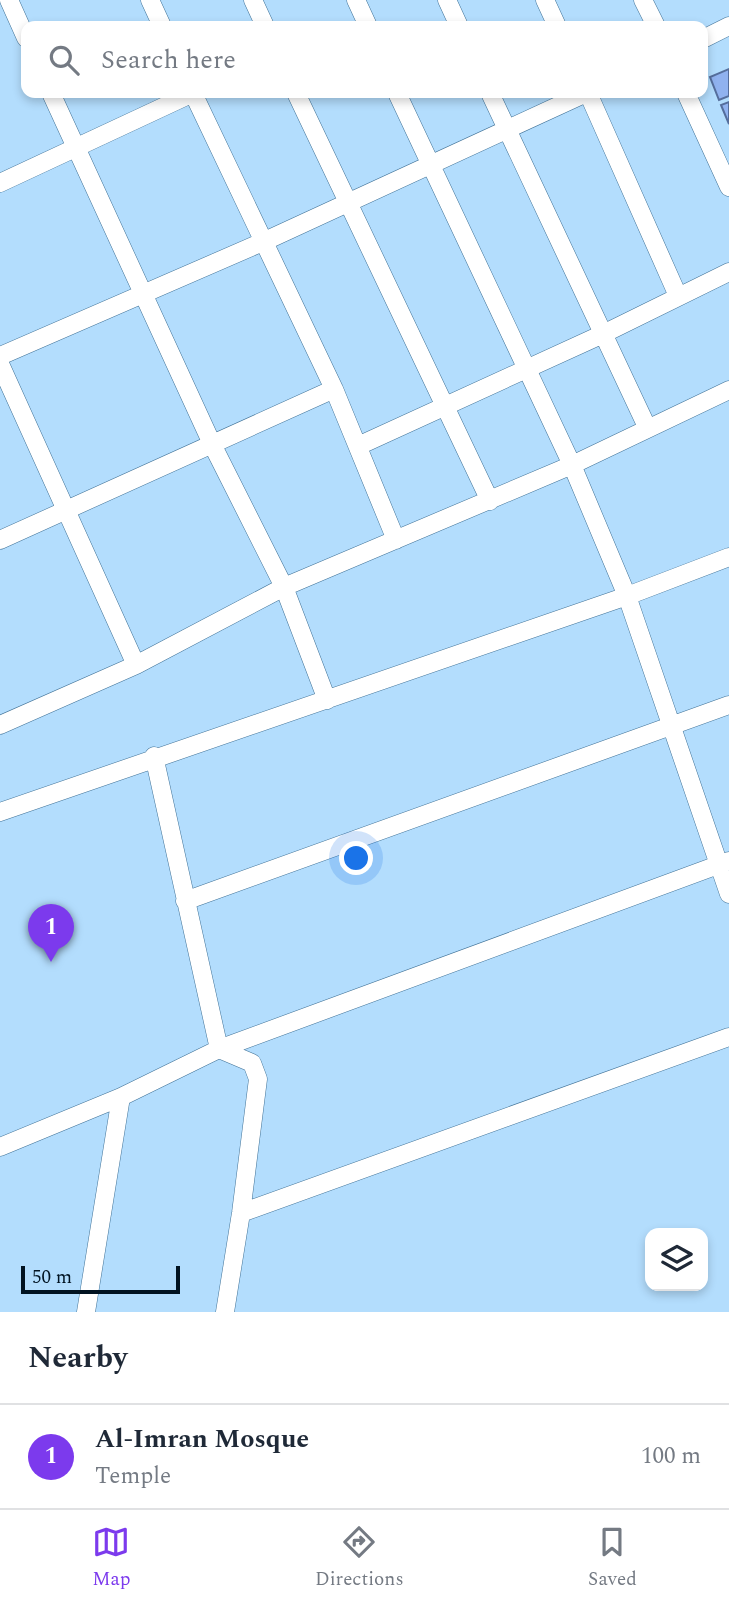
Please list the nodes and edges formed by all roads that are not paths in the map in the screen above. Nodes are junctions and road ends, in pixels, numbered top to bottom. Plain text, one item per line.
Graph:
1 (9, 0) edge
2 (150, 0) edge
3 (253, 0) edge
4 (356, 0) edge
5 (447, 0) edge
6 (545, 0) edge
7 (643, 0) edge
8 (160, 21) edge
9 (263, 21) edge
10 (366, 21) edge
11 (457, 21) edge
12 (555, 21) edge
13 (654, 21) edge
14 (729, 26) edge
15 (21, 27) edge
16 (708, 36) edge
17 (53, 98) edge
18 (183, 98) edge
19 (195, 98) edge
20 (298, 98) edge
21 (399, 98) edge
22 (491, 98) edge
23 (576, 98) edge
24 (589, 98) edge
25 (689, 98) edge
26 (506, 129) junction
27 (77, 149) junction
28 (429, 165) junction
29 (0, 183) edge
30 (729, 187) edge
31 (348, 203) junction
32 (265, 241) junction
33 (729, 272) edge
34 (143, 293) junction
35 (678, 296) junction
36 (603, 334) junction
37 (0, 356) edge
38 (0, 364) edge
39 (527, 369) junction
40 (334, 389) junction
41 (729, 390) edge
42 (444, 406) junction
43 (647, 427) junction
44 (213, 446) junction
45 (358, 446) junction
46 (572, 466) junction
47 (490, 501) junction
48 (68, 510) junction
49 (0, 540) edge
50 (396, 541) junction
51 (729, 557) edge
52 (284, 587) junction
53 (627, 596) junction
54 (136, 665) junction
55 (327, 700) junction
56 (729, 705) edge
57 (0, 726) edge
58 (670, 726) junction
59 (155, 756) junction
60 (0, 812) edge
61 (724, 863) edge
62 (729, 894) edge
63 (185, 901) junction
64 (729, 1037) edge
65 (219, 1049) junction
66 (121, 1097) junction
67 (0, 1147) edge
68 (241, 1213) junction
69 (86, 1312) edge
70 (225, 1312) edge

1 - 15 street
2 - 8 street
3 - 9 street
4 - 10 street
5 - 11 street
6 - 12 street
7 - 13 street
14 - 16 street
17 - 27 street
18 - 27 street
19 - 32 street
20 - 31 street
21 - 28 street
22 - 26 street
23 - 26 street
24 - 35 street
25 - 30 street
26 - 28 street
26 - 36 street
27 - 29 street
27 - 34 street
28 - 31 street
28 - 39 street
31 - 32 street
31 - 42 street
32 - 34 street
32 - 40 street
33 - 35 street
34 - 37 street
34 - 44 street
35 - 36 street
36 - 39 street
36 - 43 street
38 - 48 street
39 - 42 street
39 - 46 street
40 - 44 street
40 - 45 street
41 - 43 street
42 - 45 street
42 - 47 street
43 - 46 street
44 - 48 street
44 - 52 street
45 - 50 street
46 - 47 street
46 - 53 street
47 - 50 street
48 - 49 street
48 - 54 street
50 - 52 street
51 - 53 street
52 - 54 street
52 - 55 street
53 - 55 street
53 - 58 street
54 - 57 street
55 - 59 street
56 - 58 street
58 - 61 street
58 - 63 street
59 - 60 street
59 - 63 street
61 - 62 street
61 - 65 street
63 - 65 street
64 - 68 street
65 - 66 street
65 - 68 street
66 - 67 street
66 - 69 street
68 - 70 street

